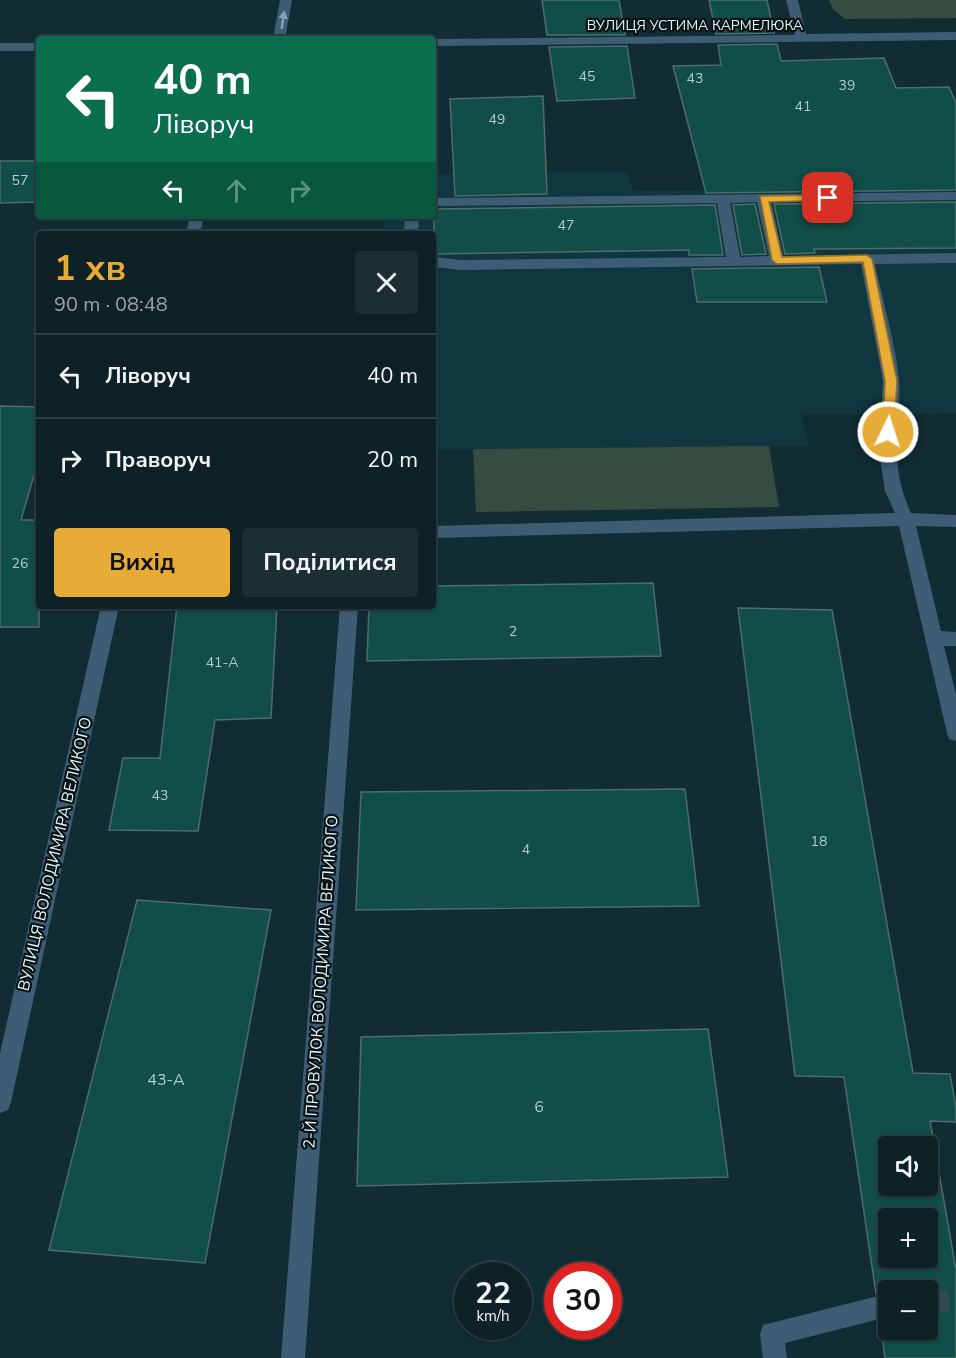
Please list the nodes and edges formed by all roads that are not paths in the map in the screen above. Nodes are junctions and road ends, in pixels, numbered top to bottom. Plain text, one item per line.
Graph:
1 (286, 0) edge
2 (792, 0) edge
3 (280, 36) edge
4 (956, 36) edge
5 (802, 39) junction
6 (436, 42) edge
7 (0, 47) edge
8 (36, 47) edge
9 (956, 196) edge
10 (763, 198) junction
11 (723, 199) junction
12 (436, 202) edge
13 (956, 258) edge
14 (867, 259) junction
15 (777, 260) junction
16 (734, 261) junction
17 (436, 262) edge
18 (906, 519) junction
19 (956, 521) edge
20 (436, 532) edge
21 (109, 609) edge
22 (349, 609) edge
23 (934, 638) junction
24 (956, 639) edge
25 (956, 733) edge
26 (0, 1102) edge
27 (878, 1308) dead end
28 (292, 1358) edge
29 (775, 1358) edge

3 -> 1 street
2 - 5 street
4 - 5 street, ВУЛИЦЯ УСТИМА КАРМЕЛЮКА
5 - 6 street, ВУЛИЦЯ УСТИМА КАРМЕЛЮКА
7 - 8 street
9 - 10 street
10 - 11 street
10 - 15 street
11 - 12 street
11 - 16 street
13 - 14 street
14 - 15 street
14 - 18 street
15 - 16 street
16 - 17 street
18 - 19 street
18 - 20 street
18 - 23 street
21 - 26 street, ВУЛИЦЯ ВОЛОДИМИРА ВЕЛИКОГО
22 - 28 street, 2-Й ПРОВУЛОК ВОЛОДИМИРА ВЕЛИКОГО
23 - 24 street
23 - 25 street
27 - 29 street

